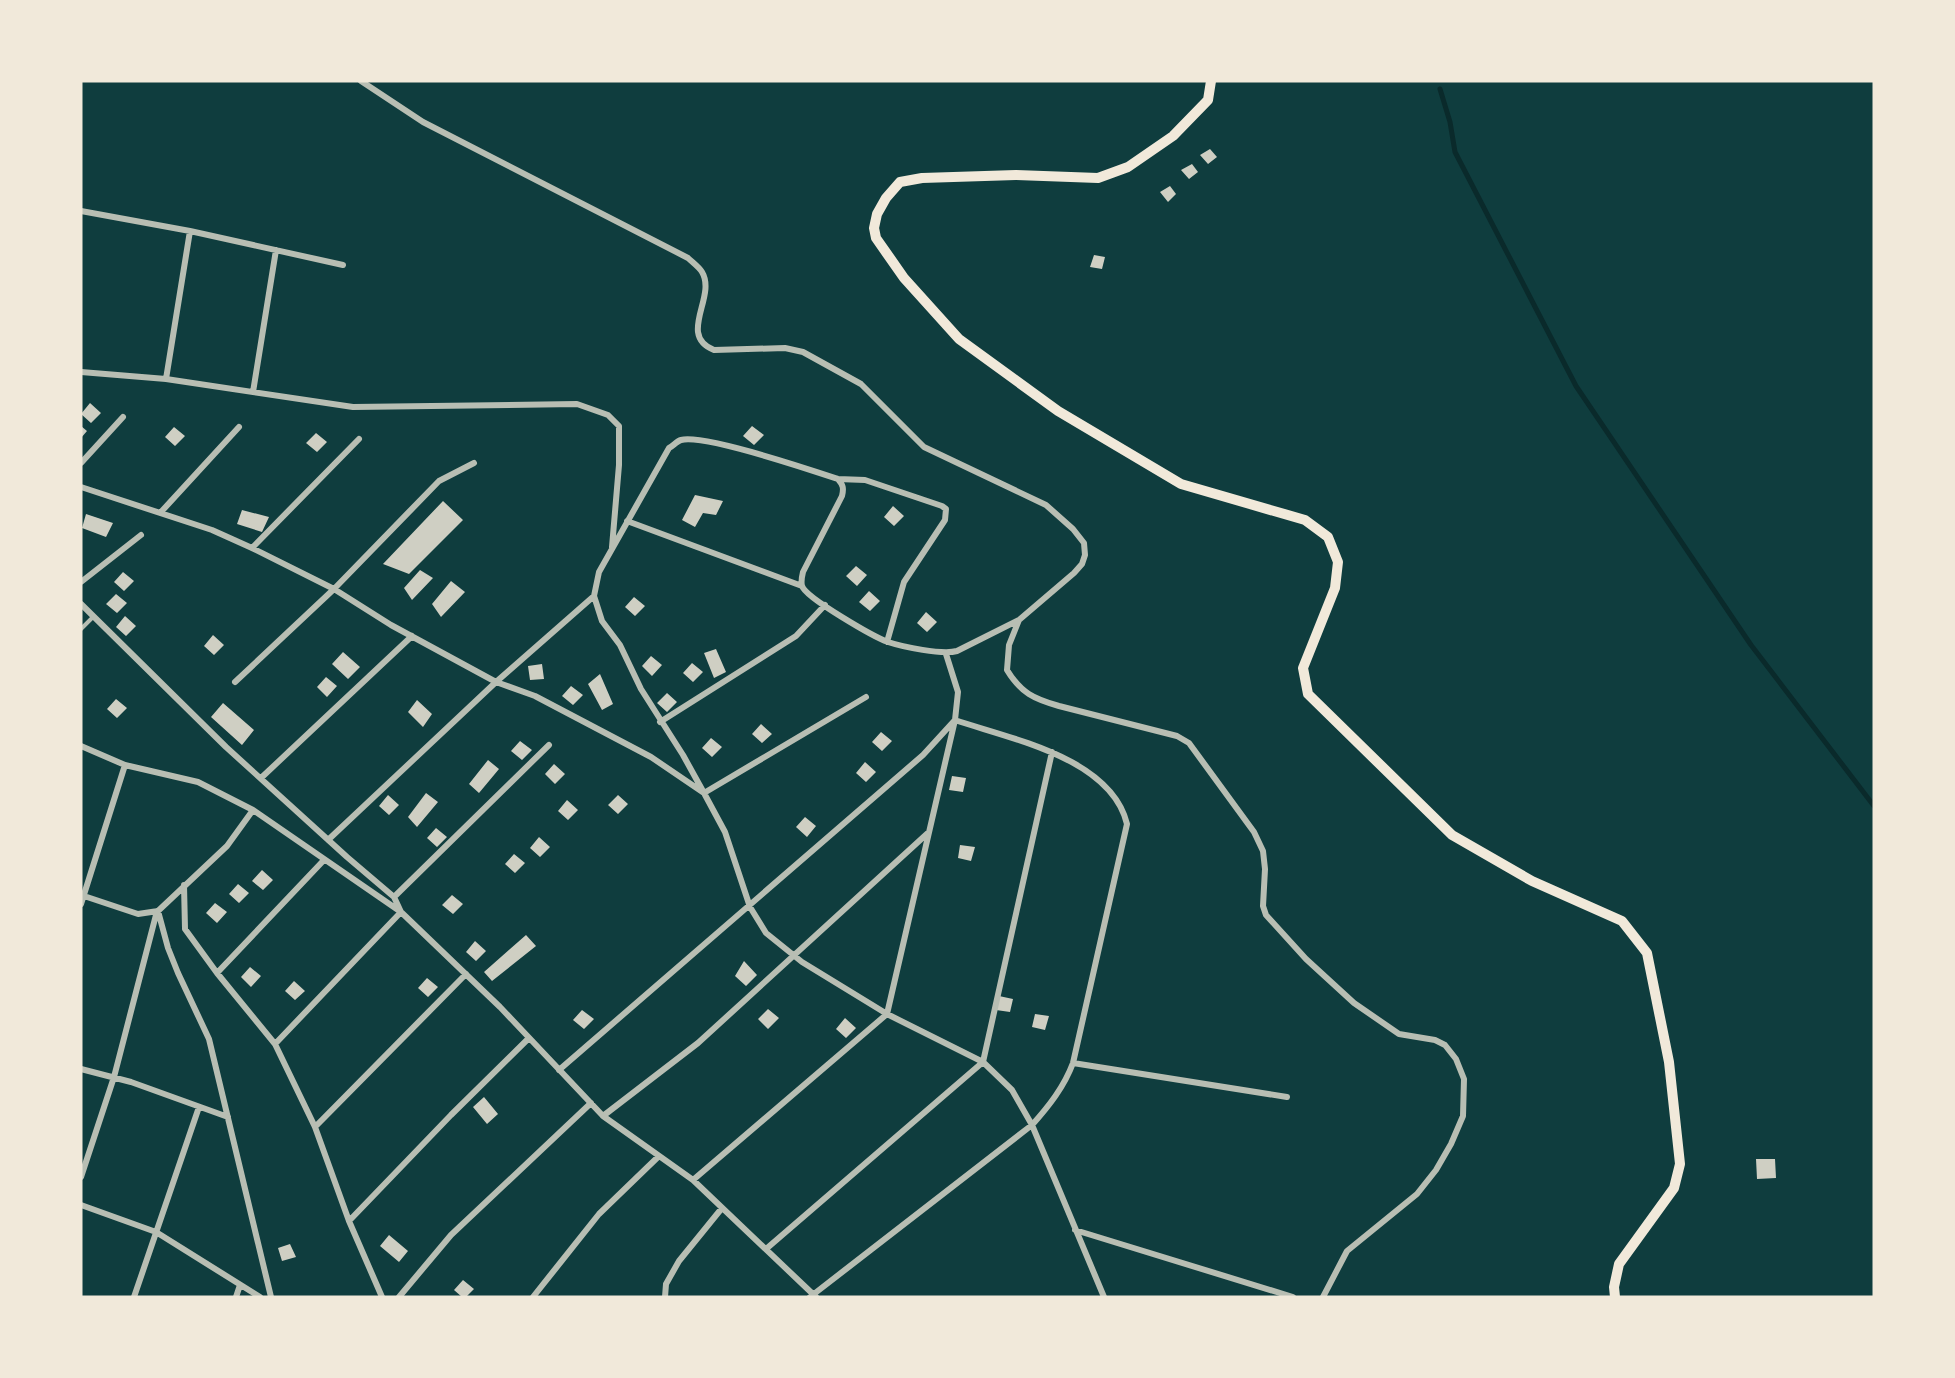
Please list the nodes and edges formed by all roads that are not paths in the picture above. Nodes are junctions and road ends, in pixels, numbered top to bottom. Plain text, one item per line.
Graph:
1 (361, 81) edge
2 (1211, 81) edge
3 (81, 211) edge
4 (190, 231) junction
5 (276, 250) junction
6 (343, 265) dead end
7 (81, 372) edge
8 (166, 379) junction
9 (253, 392) junction
10 (123, 417) dead end
11 (239, 427) dead end
12 (359, 439) dead end
13 (81, 462) edge
14 (474, 463) dead end
15 (838, 479) junction
16 (81, 487) edge
17 (161, 512) junction
18 (627, 521) junction
19 (141, 535) dead end
20 (252, 548) junction
21 (611, 550) junction
22 (81, 582) edge
23 (802, 586) junction
24 (334, 589) junction
25 (594, 596) junction
26 (81, 604) edge
27 (825, 605) junction
28 (93, 617) junction
29 (1019, 620) junction
30 (81, 629) edge
31 (412, 636) junction
32 (887, 642) junction
33 (946, 654) junction
34 (235, 682) dead end
35 (496, 682) junction
36 (866, 697) dead end
37 (955, 720) junction
38 (660, 722) junction
39 (549, 745) dead end
40 (81, 746) edge
41 (1052, 752) junction
42 (125, 765) junction
43 (261, 778) junction
44 (704, 793) junction
45 (253, 810) junction
46 (929, 832) junction
47 (328, 840) junction
48 (324, 860) junction
49 (184, 885) junction
50 (82, 896) edge
51 (394, 897) junction
52 (81, 904) edge
53 (750, 907) junction
54 (158, 911) junction
55 (401, 912) junction
56 (795, 954) junction
57 (217, 973) junction
58 (466, 974) junction
59 (887, 1014) junction
60 (529, 1038) junction
61 (275, 1044) junction
62 (983, 1062) junction
63 (1074, 1063) junction
64 (81, 1069) edge
65 (559, 1070) junction
66 (114, 1077) junction
67 (1287, 1097) dead end
68 (591, 1103) junction
69 (199, 1107) junction
70 (603, 1116) junction
71 (228, 1117) junction
72 (1032, 1125) junction
73 (315, 1127) junction
74 (659, 1156) junction
75 (81, 1177) edge
76 (693, 1180) junction
77 (81, 1205) edge
78 (722, 1208) junction
79 (349, 1221) junction
80 (1075, 1230) junction
81 (156, 1232) junction
82 (766, 1249) junction
83 (240, 1285) junction
84 (814, 1296) edge
85 (134, 1297) edge
86 (236, 1297) edge
87 (260, 1297) edge
88 (271, 1297) edge
89 (382, 1297) edge
90 (399, 1297) edge
91 (532, 1297) edge
92 (665, 1297) edge
93 (1104, 1297) edge
94 (1293, 1297) edge
95 (1323, 1297) edge
96 (1615, 1297) edge

1 - 29 street
2 - 96 main road
3 - 4 street
4 - 5 street
4 - 8 street
5 - 6 street
5 - 9 street
7 - 8 street
8 - 9 street
9 - 21 street
10 - 13 street
11 - 17 street
12 - 20 street
14 - 24 street
15 - 18 street
15 - 23 street
15 - 32 street
16 - 17 street
17 - 20 street
18 - 21 street
18 - 23 street
19 - 22 street
20 - 24 street
21 - 25 street
23 - 27 street
24 - 31 street
24 - 34 street
25 - 35 street
25 - 38 street
26 - 28 street
27 - 32 street
27 - 38 street
28 - 30 lane
28 - 43 street
29 - 33 street
29 - 95 street
31 - 35 street
31 - 43 street
32 - 33 street
33 - 37 street
35 - 44 street
35 - 47 street
36 - 44 street
37 - 41 street
37 - 46 street
37 - 53 street
38 - 44 street
39 - 51 street
40 - 42 street
41 - 62 street
41 - 63 street
42 - 45 street
42 - 50 street
43 - 47 street
44 - 53 street
45 - 48 street
45 - 49 street
46 - 56 street
46 - 59 street
47 - 51 street
48 - 55 street
48 - 57 street
49 - 54 street
49 - 57 street
50 - 52 street
50 - 54 street
51 - 55 street
53 - 56 street
53 - 65 street
54 - 66 street
54 - 71 street
55 - 58 street
55 - 61 street
56 - 59 street
56 - 70 street
57 - 61 street
58 - 60 street
58 - 73 street
59 - 62 street
59 - 76 street
60 - 65 street
60 - 79 street
61 - 73 street
62 - 72 street
62 - 82 street
63 - 67 street
63 - 72 street
64 - 66 street
65 - 68 street
66 - 69 street
66 - 75 street
68 - 70 street
68 - 90 street
69 - 71 street
69 - 81 street
70 - 74 street
71 - 88 street
72 - 80 street
72 - 84 street
73 - 79 street
74 - 76 street
74 - 91 street
76 - 78 street
77 - 81 street
78 - 82 street
78 - 92 street
79 - 89 street
80 - 93 street
80 - 94 street
81 - 83 street
81 - 85 street
82 - 84 street
83 - 86 street
83 - 87 street

